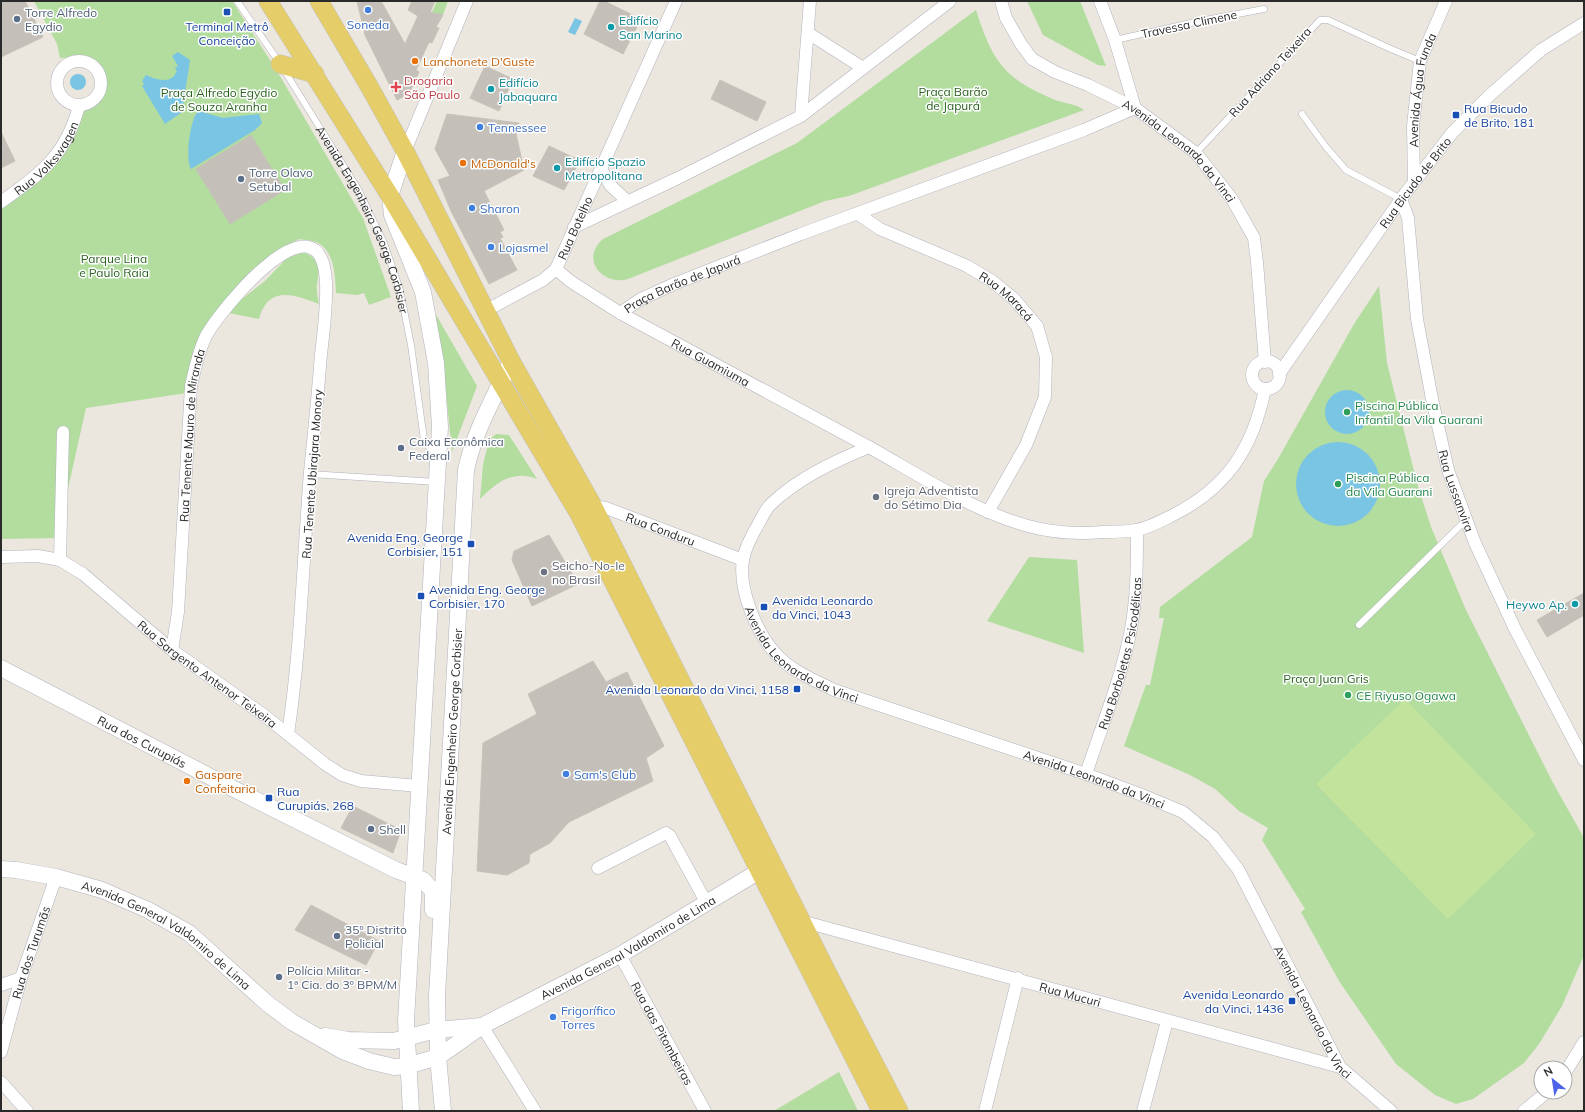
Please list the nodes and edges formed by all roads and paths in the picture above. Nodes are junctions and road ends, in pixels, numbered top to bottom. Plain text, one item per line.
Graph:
1 (237, 1) edge
2 (268, 1) edge
3 (319, 1) edge
4 (467, 1) edge
5 (676, 1) edge
6 (810, 1) edge
7 (950, 1) edge
8 (1001, 1) edge
9 (1100, 1) edge
10 (1446, 1) edge
11 (1264, 9) dead end
12 (1584, 22) edge
13 (808, 33) junction
14 (1115, 40) junction
15 (1420, 61) junction
16 (280, 64) junction
17 (863, 68) junction
18 (315, 74) junction
19 (79, 106) dead end
20 (1135, 108) junction
21 (1302, 114) dead end
22 (801, 116) junction
23 (404, 151) junction
24 (1196, 153) junction
25 (601, 168) junction
26 (1414, 182) junction
27 (390, 196) junction
28 (1401, 199) junction
29 (627, 201) junction
30 (1, 202) edge
31 (858, 214) junction
32 (574, 227) junction
33 (284, 253) joint
34 (556, 269) junction
35 (485, 311) junction
36 (620, 313) junction
37 (511, 361) junction
38 (1265, 362) junction
39 (1280, 374) junction
40 (501, 383) junction
41 (1265, 389) junction
42 (63, 432) dead end
43 (869, 448) junction
44 (437, 458) junction
45 (310, 474) junction
46 (436, 482) junction
47 (586, 510) junction
48 (988, 512) junction
49 (1466, 520) junction
50 (1136, 530) junction
51 (1, 556) edge
52 (60, 560) junction
53 (743, 560) junction
54 (1359, 625) dead end
55 (172, 650) junction
56 (1, 668) edge
57 (288, 734) junction
58 (1584, 760) edge
59 (1086, 774) junction
60 (419, 786) junction
61 (766, 867) junction
62 (598, 868) dead end
63 (1, 869) edge
64 (414, 876) junction
65 (56, 877) junction
66 (706, 902) junction
67 (801, 921) junction
68 (620, 955) junction
69 (438, 970) junction
70 (22, 978) junction
71 (1018, 978) junction
72 (1, 985) edge
73 (1167, 1021) junction
74 (482, 1026) junction
75 (436, 1030) junction
76 (316, 1035) junction
77 (407, 1038) junction
78 (1584, 1042) edge
79 (1, 1052) edge
80 (438, 1057) junction
81 (1573, 1060) edge
82 (407, 1066) junction
83 (1340, 1067) junction
84 (1, 1082) edge
85 (1538, 1100) edge
86 (27, 1111) edge
87 (411, 1111) edge
88 (443, 1111) edge
89 (535, 1111) edge
90 (705, 1111) edge
91 (881, 1111) edge
92 (899, 1111) edge
93 (985, 1111) edge
94 (1143, 1111) edge
95 (1391, 1111) edge
96 (1524, 1111) edge

1 - 16 lane, Avenida Engenheiro George Corbisier
2 - 18 main road
3 - 23 main road
4 - 23 street
5 - 25 street, Rua Botelho
6 - 13 street
7 - 17 street
8 - 20 street, Avenida Leonardo da Vinci
9 - 14 street
10 - 15 street, Avenida Água Funda
11 - 14 lane, Travessa Climene
12 - 26 street, Rua Bicudo de Brito
13 - 17 street
13 - 22 street
14 - 20 street
15 - 24 lane, Rua Adriano Teixeira
15 - 26 street, Avenida Água Funda
16 - 18 main road
16 - 44 lane, Avenida Engenheiro George Corbisier
17 - 22 street
18 - 27 main road
19 - 30 street, Rua Volkswagen
20 - 24 street, Avenida Leonardo da Vinci
20 - 31 street, Praça Barão de Japurá
21 - 28 lane
22 - 29 street
23 - 27 main road
23 - 35 main road
24 - 38 street, Avenida Leonardo da Vinci
25 - 29 street
25 - 32 street, Rua Botelho
26 - 28 street, Rua Bicudo de Brito
27 - 40 main road
27 - 44 main road, Avenida Engenheiro George Corbisier
28 - 39 street, Rua Bicudo de Brito
28 - 49 street, Rua Lussanvira
29 - 32 street
31 - 36 street, Praça Barão de Japurá
31 - 48 street, Rua Maracá
32 - 34 street, Rua Botelho
33 - 45 street, Rua Tenente Ubirajara Monory
33 - 55 street, Rua Tenente Mauro de Miranda
34 - 35 street, Rua Botelho
34 - 36 street, Rua Guamiuma
35 - 37 main road
36 - 43 street, Rua Guamiuma
37 - 40 main road, Avenida Engenheiro George Corbisier
37 - 47 main road
38 - 39 street
38 - 41 street
39 - 41 street
40 - 47 main road
40 - 69 main road, Avenida Engenheiro George Corbisier
41 - 50 street
42 - 52 street
43 - 48 street
43 - 53 street, Avenida Leonardo da Vinci
44 - 46 main road, Avenida Engenheiro George Corbisier
45 - 46 lane
45 - 57 street, Rua Tenente Ubirajara Monory
46 - 60 main road, Avenida Engenheiro George Corbisier
47 - 53 street, Rua Conduru
47 - 61 main road
48 - 50 street
49 - 54 lane
49 - 58 street, Rua Lussanvira
50 - 59 street, Rua Borboletas Psicodélicas
51 - 52 street, Rua Sargento Antenor Teixeira
52 - 55 street, Rua Sargento Antenor Teixeira
53 - 59 street, Avenida Leonardo da Vinci
55 - 57 street, Rua Sargento Antenor Teixeira
56 - 64 main road, Rua dos Curupiás
57 - 60 street, Rua Sargento Antenor Teixeira
59 - 83 street, Avenida Leonardo da Vinci
60 - 64 main road, Avenida Engenheiro George Corbisier
61 - 66 main road, Avenida General Valdomiro de Lima
61 - 67 main road
61 - 91 main road
62 - 66 street
63 - 65 main road, Avenida General Valdomiro de Lima
64 - 69 main road, Rua dos Curupiás
64 - 77 main road, Avenida Engenheiro George Corbisier
65 - 70 street, Rua dos Turumãs
65 - 76 main road, Avenida General Valdomiro de Lima
66 - 68 main road, Avenida General Valdomiro de Lima
67 - 71 street, Rua Mucuri
67 - 92 main road
68 - 74 main road, Avenida General Valdomiro de Lima
68 - 90 street, Rua das Pitombeiras
69 - 75 main road, Avenida Engenheiro George Corbisier
70 - 72 street
70 - 79 street, Rua dos Turumãs
71 - 73 street, Rua Mucuri
71 - 93 street
73 - 83 street, Rua Mucuri
73 - 94 street
74 - 75 main road, Avenida General Valdomiro de Lima
74 - 80 main road, Avenida General Valdomiro de Lima
74 - 89 street
75 - 77 main road, Avenida General Valdomiro de Lima
75 - 80 main road, Avenida Engenheiro George Corbisier
76 - 77 main road, Avenida General Valdomiro de Lima
76 - 82 main road, Avenida General Valdomiro de Lima
77 - 82 main road, Avenida Engenheiro George Corbisier
78 - 81 street
80 - 82 main road, Avenida General Valdomiro de Lima
80 - 88 main road, Avenida Engenheiro George Corbisier
82 - 87 main road, Avenida Engenheiro George Corbisier
83 - 95 street, Avenida Leonardo da Vinci
84 - 86 street
85 - 96 street

